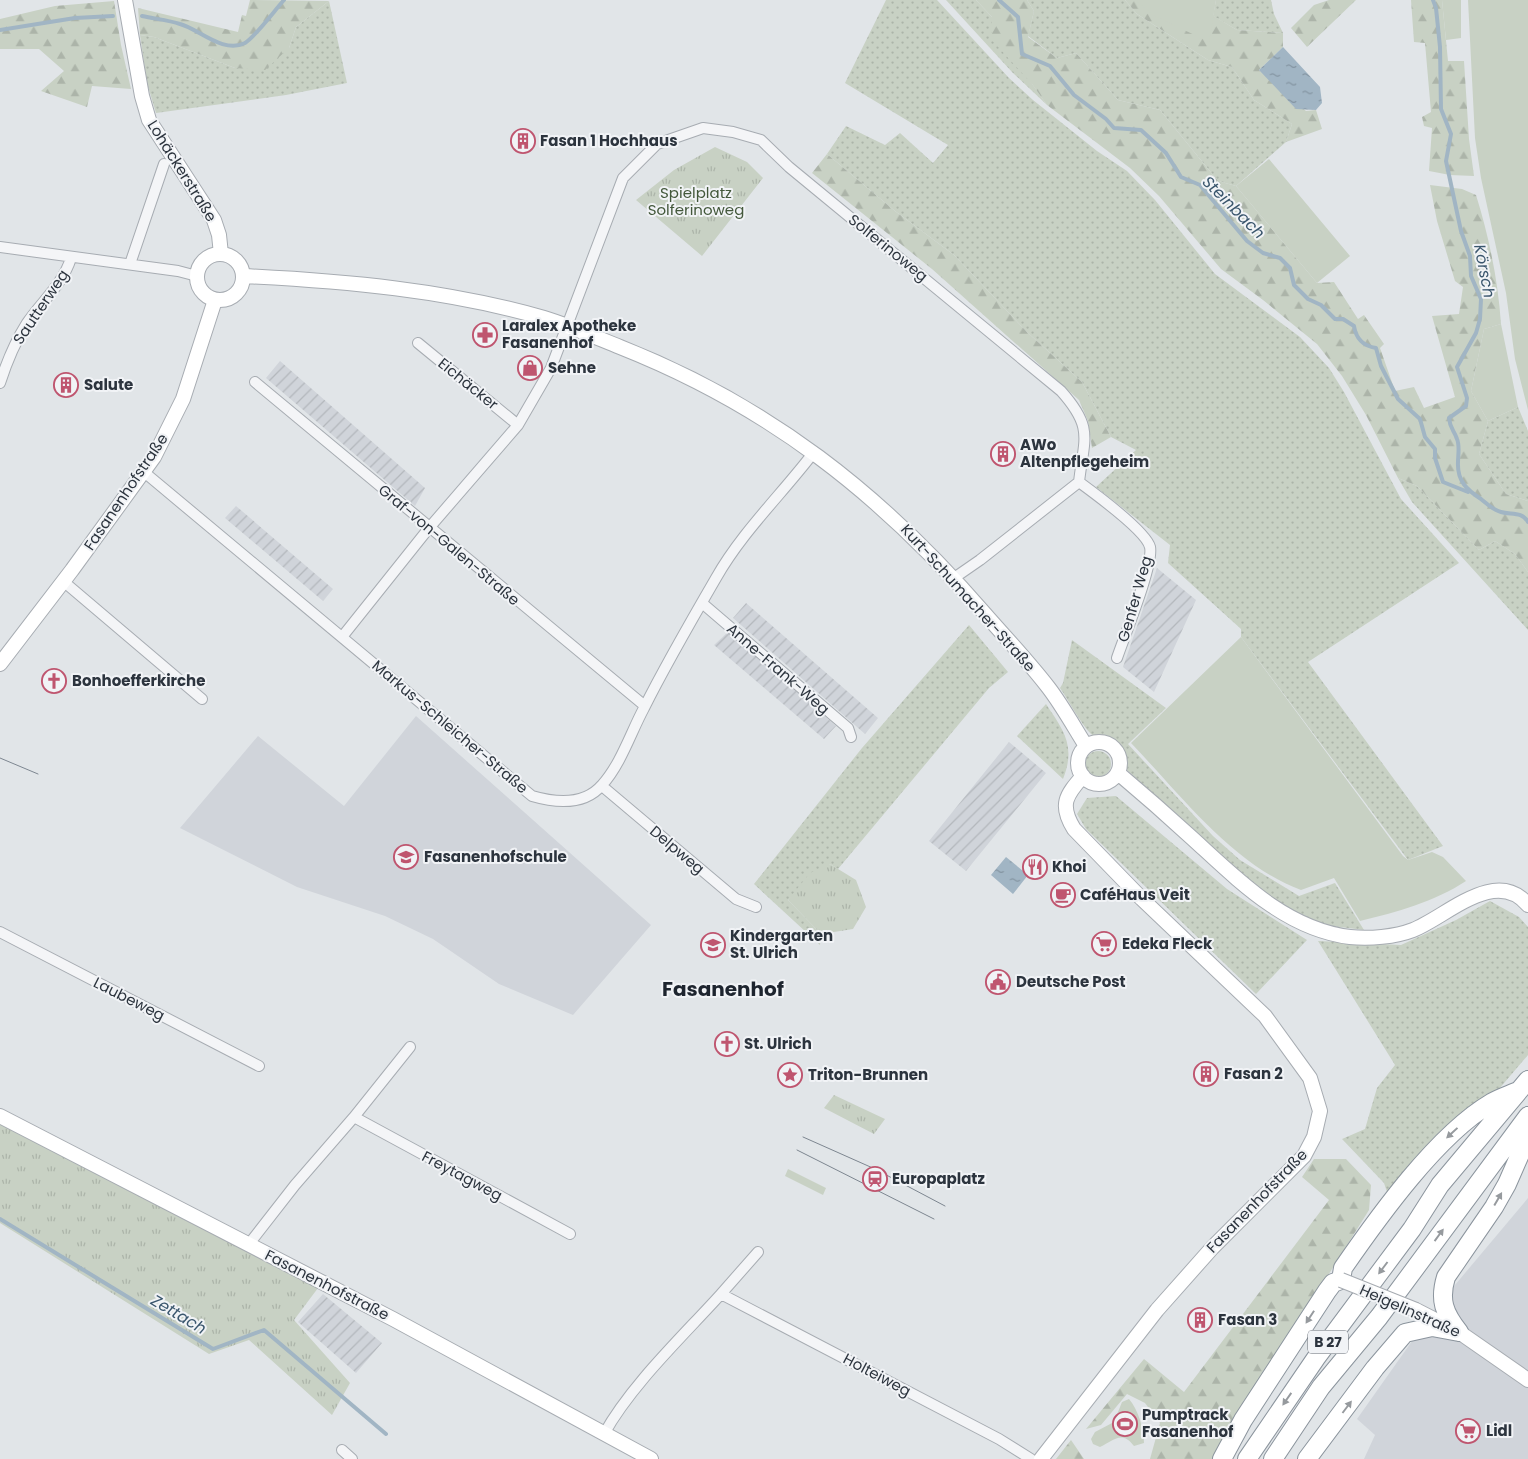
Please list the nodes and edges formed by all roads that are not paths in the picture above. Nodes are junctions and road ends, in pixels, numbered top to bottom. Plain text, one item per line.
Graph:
1 (126, 0) edge
2 (164, 164) dead end
3 (0, 247) edge
4 (221, 254) junction
5 (70, 258) junction
6 (130, 264) junction
7 (197, 276) junction
8 (243, 276) junction
9 (214, 300) junction
10 (568, 326) junction
11 (418, 343) dead end
12 (3, 359) edge
13 (255, 382) dead end
14 (0, 383) edge
15 (518, 424) junction
16 (814, 452) junction
17 (144, 472) junction
18 (1079, 482) junction
19 (429, 528) junction
20 (954, 578) junction
21 (63, 581) junction
22 (702, 603) junction
23 (342, 637) junction
24 (1117, 658) dead end
25 (0, 664) edge
26 (202, 699) dead end
27 (645, 706) junction
28 (851, 737) dead end
29 (1086, 746) junction
30 (1118, 773) junction
31 (1083, 776) junction
32 (602, 786) junction
33 (1528, 905) edge
34 (756, 907) dead end
35 (0, 932) edge
36 (410, 1047) dead end
37 (259, 1066) dead end
38 (1523, 1085) edge
39 (0, 1116) edge
40 (1528, 1116) edge
41 (354, 1117) junction
42 (1528, 1136) edge
43 (570, 1234) dead end
44 (249, 1244) junction
45 (758, 1252) dead end
46 (1341, 1280) junction
47 (721, 1294) junction
48 (1458, 1332) junction
49 (1503, 1362) junction
50 (1528, 1371) edge
51 (1528, 1380) edge
52 (604, 1434) junction
53 (342, 1450) dead end
54 (352, 1459) edge
55 (651, 1459) edge
56 (1031, 1459) edge
57 (1041, 1459) edge
58 (1222, 1459) edge
59 (1247, 1459) edge
60 (1273, 1459) edge
61 (1307, 1459) edge

1 - 4 street, Lohäckerstraße
2 - 6 street
3 - 5 street
4 - 7 street
4 - 8 street
5 - 6 street
5 - 12 street, Sautterweg
6 - 7 street
7 - 9 street
8 - 9 street
8 - 10 street, Kurt-Schumacher-Straße
9 - 17 street, Fasanenhofstraße
10 - 15 street, Solferinoweg
10 - 16 street, Kurt-Schumacher-Straße
10 - 18 street, Solferinoweg
11 - 15 street, Eichäcker
12 - 14 street, Sautterweg
13 - 19 street, Graf-von-Galen-Straße
15 - 19 street, Solferinoweg
16 - 20 street, Kurt-Schumacher-Straße
16 - 22 street, Markus-Schleicher-Straße
17 - 21 street, Fasanenhofstraße
17 - 23 street, Markus-Schleicher-Straße
18 - 20 street
18 - 24 street, Genfer Weg
19 - 23 street, Solferinoweg
19 - 27 street, Graf-von-Galen-Straße
20 - 29 street, Kurt-Schumacher-Straße
21 - 25 street, Fasanenhofstraße
21 - 26 street
22 - 27 street, Markus-Schleicher-Straße
22 - 28 street, Anne-Frank-Weg
23 - 32 street, Markus-Schleicher-Straße
27 - 32 street, Markus-Schleicher-Straße
29 - 30 street
29 - 31 street
30 - 31 street
30 - 33 street
31 - 57 street, Fasanenhofstraße
32 - 34 street, Delpweg
35 - 37 street, Laubeweg
36 - 41 street
38 -> 46 highway
38 -> 59 highway, B 27
39 - 44 street, Fasanenhofstraße
60 -> 40 highway, B 27
41 - 43 street, Freytagweg
41 - 44 street
48 -> 42 highway
44 - 52 street, Fasanenhofstraße
45 - 47 street
46 - 48 street, Heigelinstraße, bridge
46 -> 58 highway
47 - 52 street
47 - 56 street, Holteiweg
48 - 49 street, Heigelinstraße
61 -> 48 highway
49 - 50 street, Heigelinstraße
49 - 51 street, Heigelinstraße
52 - 55 street, Fasanenhofstraße
53 - 54 street

